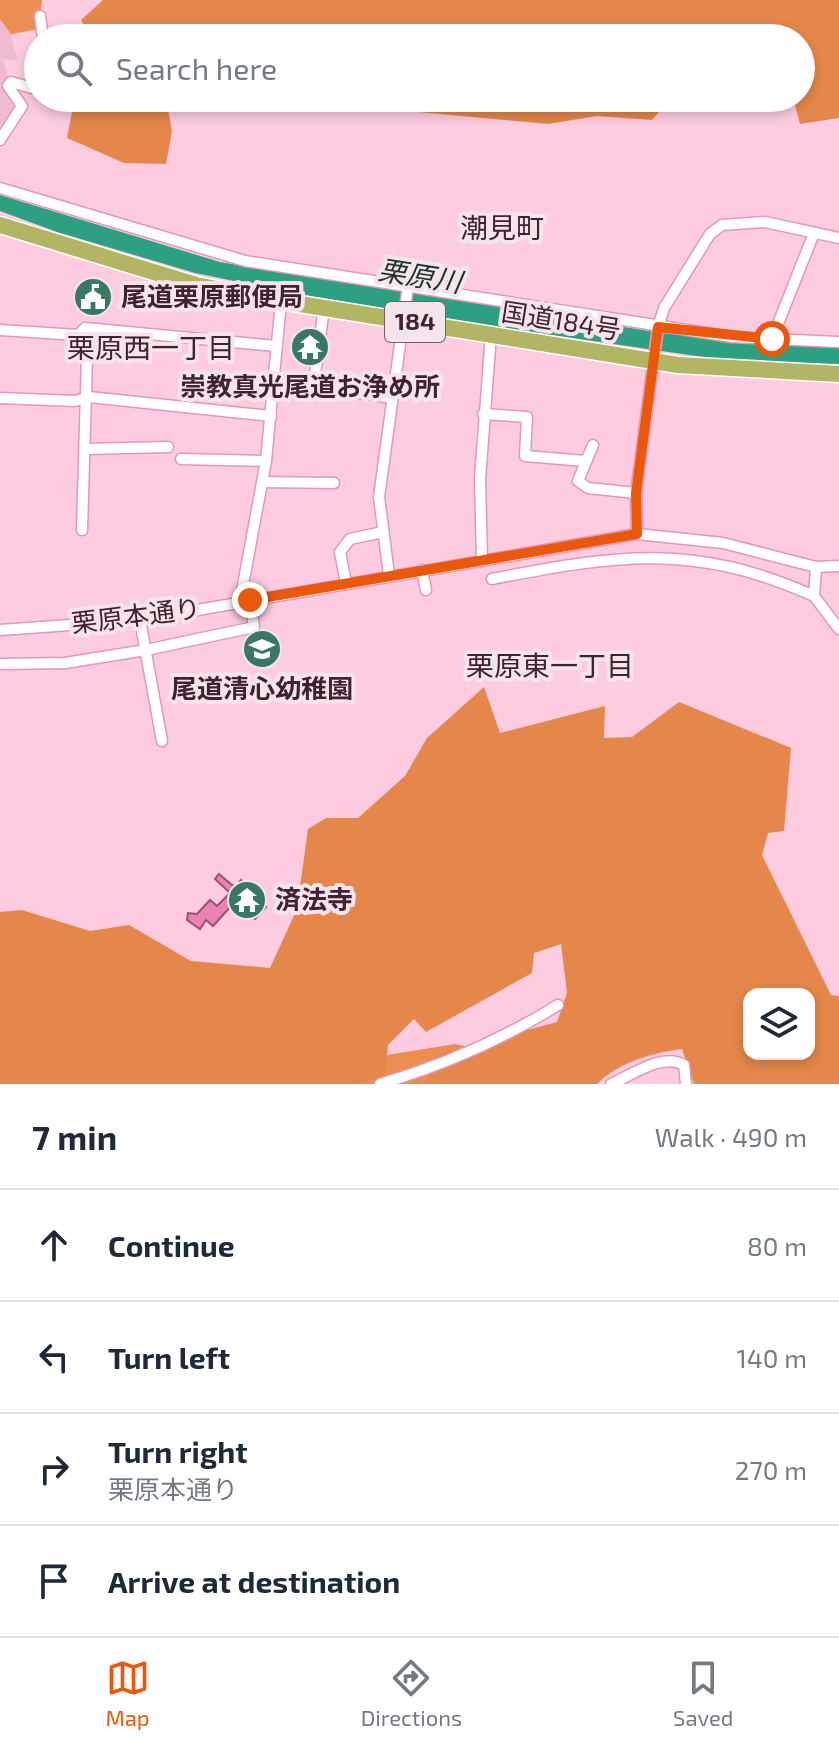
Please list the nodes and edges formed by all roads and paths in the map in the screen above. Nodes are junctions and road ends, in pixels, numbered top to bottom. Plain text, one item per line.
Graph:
1 (40, 16) dead end
2 (41, 24) edge
3 (24, 86) edge
4 (0, 140) edge
5 (0, 188) edge
6 (0, 225) edge
7 (814, 233) junction
8 (839, 238) edge
9 (408, 289) junction
10 (281, 301) junction
11 (324, 308) junction
12 (404, 316) junction
13 (0, 330) edge
14 (657, 330) junction
15 (491, 334) junction
16 (772, 339) junction
17 (839, 342) edge
18 (276, 346) junction
19 (653, 355) junction
20 (87, 357) dead end
21 (839, 374) edge
22 (0, 398) edge
23 (84, 398) junction
24 (392, 398) junction
25 (483, 414) junction
26 (271, 416) junction
27 (593, 445) dead end
28 (168, 447) dead end
29 (86, 449) junction
30 (181, 459) dead end
31 (266, 461) junction
32 (585, 461) junction
33 (262, 482) junction
34 (334, 483) dead end
35 (636, 493) junction
36 (82, 530) dead end
37 (383, 532) junction
38 (637, 534) junction
39 (482, 561) junction
40 (839, 566) edge
41 (816, 567) junction
42 (422, 570) junction
43 (389, 575) junction
44 (492, 579) dead end
45 (346, 583) junction
46 (426, 590) dead end
47 (814, 596) junction
48 (245, 600) junction
49 (140, 620) junction
50 (839, 629) edge
51 (0, 630) edge
52 (146, 650) junction
53 (0, 664) edge
54 (162, 741) dead end
55 (558, 1005) dead end
56 (380, 1084) edge
57 (611, 1084) edge
58 (686, 1084) edge

1 - 2 street
3 - 4 street
5 - 9 street
6 - 10 highway, 国道184号 / 184
7 - 8 street
7 - 14 street
7 - 16 street
9 - 12 street
9 - 14 street
10 - 11 highway, 国道184号 / 184
10 - 18 street
11 - 12 highway, 国道184号 / 184
11 - 24 street
12 - 15 highway, 国道184号 / 184
12 - 24 street
13 - 18 street
14 - 16 street
14 - 19 street
15 - 19 highway, 国道184号 / 184
15 - 25 street
16 - 17 street
18 - 26 street
19 - 21 highway, 国道184号 / 184
19 - 35 street
20 - 23 street
22 - 23 street
23 - 26 street
23 - 29 street
24 - 37 street
25 - 32 street
25 - 39 street
26 - 31 street
27 - 32 street
28 - 29 street
29 - 36 street
30 - 31 street
31 - 33 street
32 - 35 street
33 - 34 street
33 - 48 street
35 - 38 street
37 - 43 street
37 - 45 street
38 - 39 street, 栗原本通り
38 - 41 street, 栗原本通り
39 - 42 street, 栗原本通り
40 - 41 street, 栗原本通り
41 - 47 street
42 - 43 street, 栗原本通り
42 - 46 street
43 - 45 street, 栗原本通り
44 - 47 street
45 - 48 street, 栗原本通り
47 - 50 street
48 - 49 street, 栗原本通り
48 - 52 street
49 - 51 street, 栗原本通り
49 - 52 street
52 - 53 street
52 - 54 street
55 - 56 street
57 - 58 street

